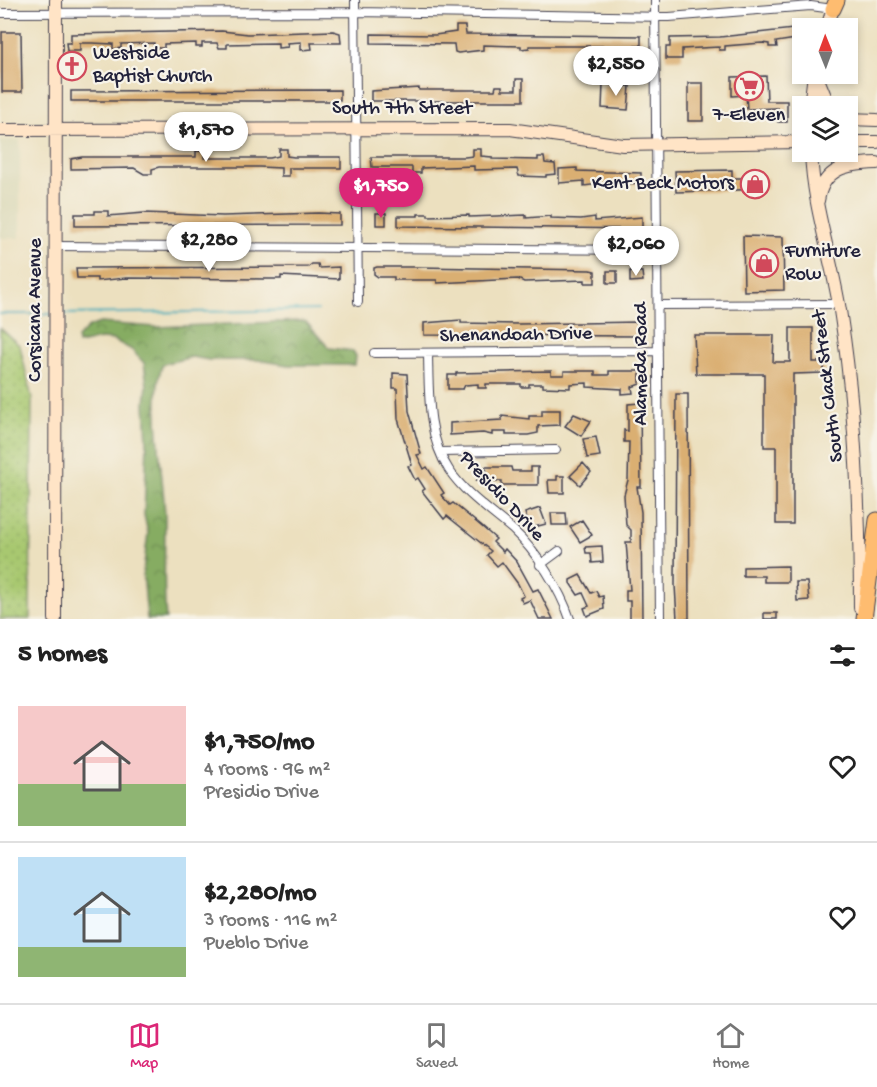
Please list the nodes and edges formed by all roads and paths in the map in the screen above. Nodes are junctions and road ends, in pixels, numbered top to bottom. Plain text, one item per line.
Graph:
1 (355, 0) edge
2 (655, 0) edge
3 (835, 3) edge
4 (56, 6) edge
5 (355, 12) junction
6 (0, 13) edge
7 (655, 15) junction
8 (830, 18) edge
9 (858, 119) edge
10 (877, 120) edge
11 (356, 129) junction
12 (0, 130) edge
13 (57, 130) junction
14 (792, 142) edge
15 (858, 142) edge
16 (877, 142) edge
17 (656, 147) junction
18 (812, 162) edge
19 (877, 163) edge
20 (817, 210) junction
21 (55, 246) junction
22 (358, 246) junction
23 (658, 250) junction
24 (358, 302) dead end
25 (839, 304) junction
26 (658, 305) junction
27 (658, 351) junction
28 (374, 353) dead end
29 (428, 354) junction
30 (556, 450) dead end
31 (440, 452) junction
32 (877, 520) edge
33 (559, 551) dead end
34 (540, 566) junction
35 (55, 619) edge
36 (570, 619) edge
37 (660, 619) edge
38 (862, 619) edge

1 - 5 street
2 - 7 street, Alameda Road
3 - 7 street
3 - 8 main road
4 - 5 street
4 - 6 street
4 - 13 main road, Corsicana Avenue
5 - 7 street
5 - 11 street
7 - 17 street, Alameda Road
9 - 10 main road
11 - 13 main road, South 7th Street
11 - 17 main road, South 7th Street
11 - 22 street
12 - 13 main road, South 7th Street
13 - 21 main road, Corsicana Avenue
14 - 17 main road, South 7th Street
15 - 16 main road
17 - 23 street, Alameda Road
18 - 20 main road, South Clack Street
19 - 20 main road
20 - 25 main road, South Clack Street
21 - 22 street
21 - 35 main road, Corsicana Avenue
22 - 23 street
22 - 24 street
23 - 26 street, Alameda Road
25 - 26 street
25 - 38 main road, South Clack Street
26 - 27 street, Alameda Road
27 - 29 street, Shenandoah Drive
27 - 37 street, Alameda Road
28 - 29 street, Shenandoah Drive
29 - 31 street, Presidio Drive
30 - 31 street
31 - 34 street, Presidio Drive
32 - 38 highway
33 - 34 street
34 - 36 street, Presidio Drive

